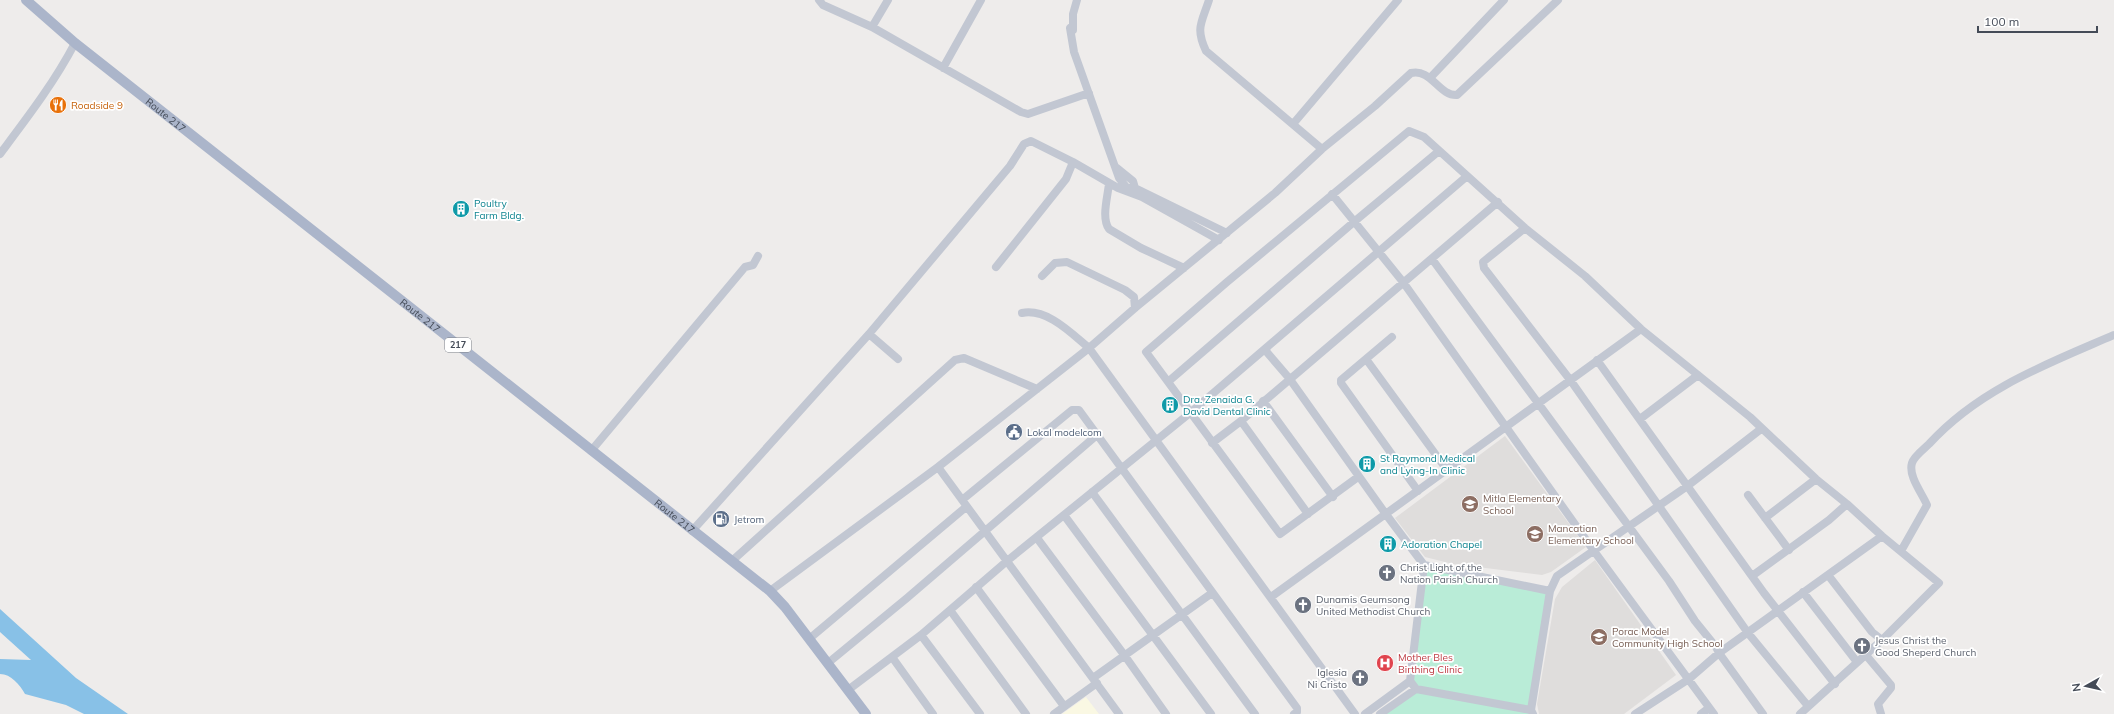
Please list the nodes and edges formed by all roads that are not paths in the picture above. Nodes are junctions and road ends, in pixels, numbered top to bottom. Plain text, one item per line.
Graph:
1 (26, 0) edge
2 (819, 0) edge
3 (888, 0) edge
4 (981, 0) edge
5 (1077, 0) edge
6 (1209, 0) edge
7 (1398, 0) edge
8 (1504, 0) edge
9 (1558, 0) edge
10 (872, 28) junction
11 (74, 43) junction
12 (943, 68) junction
13 (1430, 78) junction
14 (1089, 93) junction
15 (1294, 124) junction
16 (1322, 149) junction
17 (1439, 151) junction
18 (0, 154) edge
19 (1073, 162) junction
20 (1466, 177) junction
21 (1110, 184) junction
22 (1332, 194) junction
23 (1498, 202) junction
24 (1354, 221) junction
25 (1525, 228) junction
26 (1227, 233) junction
27 (1219, 240) junction
28 (1380, 251) junction
29 (758, 256) dead end
30 (1432, 259) junction
31 (996, 267) dead end
32 (1184, 268) junction
33 (1042, 276) dead end
34 (1403, 282) junction
35 (1134, 308) junction
36 (1022, 313) dead end
37 (1641, 329) junction
38 (869, 334) junction
39 (2114, 335) edge
40 (1392, 337) dead end
41 (1089, 348) junction
42 (1265, 350) junction
43 (898, 359) dead end
44 (1366, 359) junction
45 (1597, 360) junction
46 (1698, 375) junction
47 (1289, 378) junction
48 (1168, 381) junction
49 (1571, 381) junction
50 (1037, 389) junction
51 (1263, 401) junction
52 (1539, 403) junction
53 (1190, 414) junction
54 (1640, 419) junction
55 (1241, 421) junction
56 (1507, 427) junction
57 (1761, 429) junction
58 (1097, 435) junction
59 (1156, 441) junction
60 (1212, 443) junction
61 (591, 451) junction
62 (938, 467) junction
63 (1120, 469) junction
64 (1447, 470) junction
65 (1358, 477) junction
66 (1816, 479) junction
67 (1686, 487) junction
68 (1418, 491) junction
69 (1092, 492) junction
70 (1748, 494) dead end
71 (1333, 497) junction
72 (964, 503) junction
73 (1848, 504) junction
74 (1658, 505) junction
75 (1385, 513) junction
76 (1308, 514) junction
77 (1064, 515) junction
78 (1765, 518) junction
79 (1628, 526) junction
80 (692, 531) junction
81 (984, 532) junction
82 (1882, 536) junction
83 (1037, 538) junction
84 (1789, 550) junction
85 (1594, 551) junction
86 (1900, 551) junction
87 (733, 560) junction
88 (1007, 561) junction
89 (1424, 565) junction
90 (1828, 575) junction
91 (1752, 576) junction
92 (976, 587) junction
93 (770, 591) junction
94 (1550, 591) junction
95 (1803, 592) junction
96 (1212, 593) junction
97 (1271, 597) junction
98 (950, 610) junction
99 (1778, 611) junction
100 (1183, 614) junction
101 (1748, 633) junction
102 (1154, 634) junction
103 (921, 635) junction
104 (809, 639) junction
105 (1882, 640) junction
106 (1719, 653) junction
107 (1865, 654) junction
108 (1125, 656) junction
109 (892, 657) junction
110 (1857, 662) junction
111 (828, 663) junction
112 (1689, 679) junction
113 (1095, 681) junction
114 (1410, 681) junction
115 (1835, 684) junction
116 (1416, 689) junction
117 (848, 690) junction
118 (1064, 706) junction
119 (1808, 706) junction
120 (1712, 711) edge
121 (1532, 712) edge
122 (866, 714) edge
123 (933, 714) edge
124 (980, 714) edge
125 (1026, 714) edge
126 (1054, 714) edge
127 (1119, 714) edge
128 (1166, 714) edge
129 (1211, 714) edge
130 (1256, 714) edge
131 (1294, 714) edge
132 (1355, 714) edge
133 (1365, 714) edge
134 (1380, 714) edge
135 (1635, 714) edge
136 (1701, 714) edge
137 (1763, 714) edge
138 (1800, 714) edge
139 (1881, 714) edge

1 - 11 main road, Route 217 / 217
2 - 10 street
3 - 10 street
4 - 12 street
5 - 14 street
6 - 15 street
7 - 15 street
8 - 13 street
9 - 13 street
10 - 12 street
11 - 18 street
11 - 61 main road, Route 217 / 217
12 - 14 street
13 - 16 street
14 - 26 street
15 - 16 street
16 - 26 street
17 - 20 street
17 - 22 street
17 - 24 street
19 - 21 street
19 - 31 street
19 - 38 street
20 - 23 street
20 - 28 street
21 - 27 street
21 - 32 street
22 - 24 street
22 - 48 street
23 - 25 street
23 - 30 street
24 - 28 street
24 - 48 street
25 - 37 street
25 - 49 street
26 - 27 street
27 - 32 street
28 - 34 street
28 - 42 street
29 - 61 street
30 - 34 street
30 - 52 street
32 - 35 street
33 - 35 street
34 - 47 street
34 - 56 street
35 - 41 street
36 - 41 street
37 - 45 street
37 - 46 street
38 - 43 street
38 - 80 street
39 - 86 street
40 - 44 street
41 - 50 street
41 - 59 street
42 - 47 street
42 - 53 street
44 - 64 street
44 - 68 street
45 - 49 street
45 - 54 street
46 - 54 street
46 - 57 street
47 - 51 street
47 - 65 street
48 - 53 street
49 - 52 street
49 - 74 street
50 - 62 street
50 - 87 street
51 - 55 street
51 - 71 street
52 - 56 street
52 - 79 street
53 - 59 street
53 - 60 street
54 - 67 street
55 - 60 street
55 - 76 street
56 - 64 street
56 - 85 street
57 - 66 street
57 - 67 street
58 - 63 street
58 - 72 street
58 - 81 street
59 - 63 street
59 - 97 street
60 - 76 street
61 - 80 main road, Route 217 / 217
62 - 72 street
62 - 93 street
63 - 69 street
63 - 96 street
64 - 68 street
65 - 71 street
65 - 75 street
66 - 73 street
66 - 78 street
67 - 74 street
67 - 91 street
68 - 75 street
69 - 77 street
69 - 100 street
70 - 78 street
71 - 76 street
72 - 81 street
72 - 104 street
73 - 82 street
73 - 84 street
74 - 79 street
74 - 101 street
75 - 89 street
75 - 97 street
77 - 83 street
77 - 102 street
78 - 84 street
79 - 85 street
79 - 106 street
80 - 87 main road, Route 217 / 217
81 - 88 street
81 - 111 street
82 - 86 street
82 - 90 street
83 - 88 street
83 - 108 street
84 - 91 street
85 - 94 street
85 - 112 street
86 - 105 street
87 - 93 main road, Route 217 / 217
88 - 92 street
88 - 113 street
89 - 94 street
89 - 114 street
90 - 95 street
90 - 105 street
91 - 99 street
92 - 98 street
92 - 118 street
93 - 104 main road, Route 217 / 217
94 - 121 street
95 - 99 street
95 - 110 street
96 - 100 street
96 - 131 street
97 - 132 street
98 - 103 street
98 - 125 street
99 - 101 street
99 - 115 street
100 - 102 street
100 - 130 street
101 - 106 street
101 - 119 street
102 - 108 street
102 - 129 street
103 - 109 street
103 - 124 street
104 - 111 main road, Route 217 / 217
105 - 107 street
106 - 112 street
106 - 137 street
107 - 110 street
107 - 139 street
108 - 113 street
108 - 128 street
109 - 117 street
109 - 123 street
110 - 115 street
111 - 117 main road, Route 217 / 217
112 - 120 street
112 - 135 street
113 - 118 street
113 - 127 street
114 - 116 street
114 - 133 street
115 - 119 street
116 - 121 street
116 - 134 street
117 - 122 main road, Route 217 / 217
118 - 126 street
119 - 138 street
120 - 136 street

